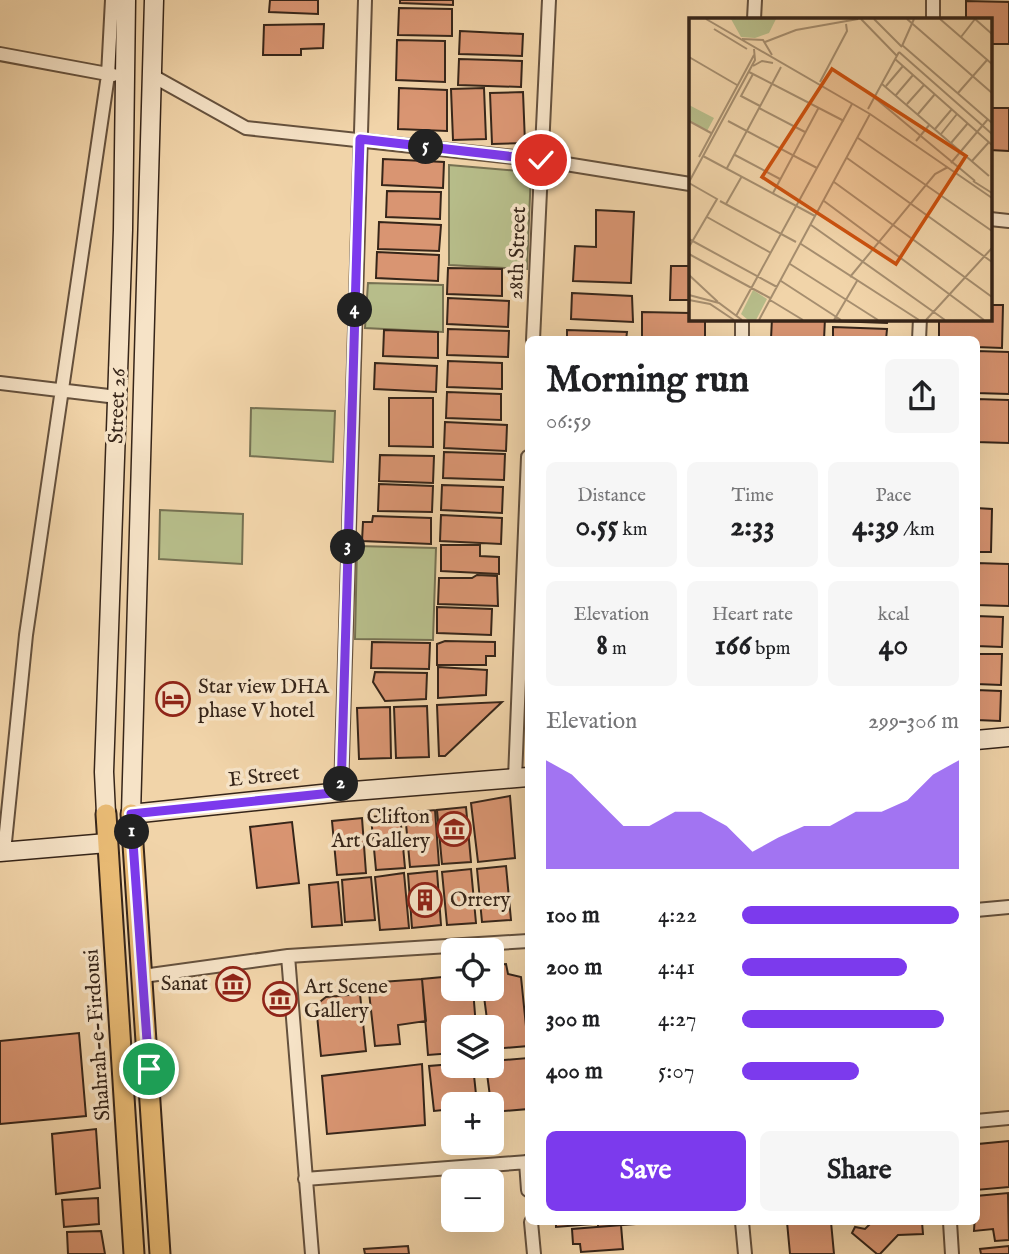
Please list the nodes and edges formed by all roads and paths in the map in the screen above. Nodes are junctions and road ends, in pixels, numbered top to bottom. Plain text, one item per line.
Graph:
1 (112, 0) edge
2 (127, 0) edge
3 (154, 0) edge
4 (365, 0) edge
5 (548, 0) edge
6 (755, 0) edge
7 (933, 0) edge
8 (754, 18) edge
9 (933, 18) edge
10 (0, 54) edge
11 (151, 75) junction
12 (116, 76) junction
13 (360, 139) junction
14 (541, 160) junction
15 (689, 184) edge
16 (533, 336) edge
17 (0, 383) edge
18 (62, 390) junction
19 (117, 397) junction
20 (525, 617) edge
21 (1009, 737) edge
22 (980, 740) edge
23 (522, 777) edge
24 (341, 792) junction
25 (106, 814) joint
26 (131, 814) junction
27 (107, 843) junction
28 (2, 852) edge
29 (1009, 907) edge
30 (980, 910) edge
31 (525, 941) edge
32 (288, 956) junction
33 (143, 976) junction
34 (1009, 1118) edge
35 (980, 1121) edge
36 (525, 1162) edge
37 (304, 1179) junction
38 (531, 1225) edge
39 (742, 1225) edge
40 (950, 1225) edge
41 (134, 1254) edge
42 (160, 1254) edge
43 (312, 1254) edge
44 (534, 1254) edge
45 (745, 1254) edge
46 (953, 1254) edge

1 - 12 street
2 - 12 main road, Street 26
3 - 11 main road, Street 26
4 - 13 street
5 - 14 street, 28th Street
6 - 8 street
7 - 9 street
10 - 12 street
11 - 13 street
11 - 26 main road, Street 26
12 - 18 street
12 - 19 main road, Street 26
13 - 14 street
13 - 24 street
14 - 15 street
14 - 16 street, 28th Street
17 - 18 street
18 - 19 street
18 - 28 street
19 - 25 main road, Street 26
20 - 23 street
21 - 22 main road
23 - 24 main road, E Street
24 - 26 main road, E Street
25 - 27 main road, Shahrah-e-Firdousi
26 - 33 main road
27 - 28 main road
27 - 41 main road, Shahrah-e-Firdousi
29 - 30 street
31 - 32 street
32 - 33 street
32 - 37 street
33 - 42 main road
34 - 35 street
36 - 37 street
37 - 43 street
38 - 44 street
39 - 45 street
40 - 46 street

